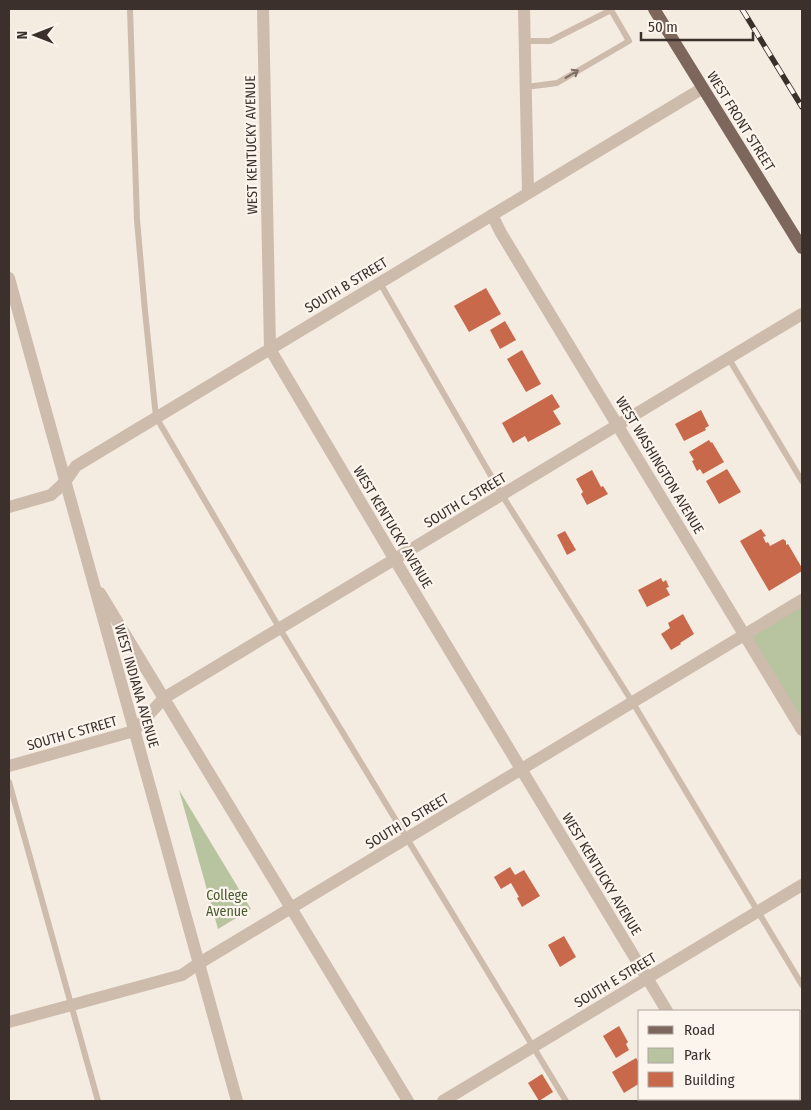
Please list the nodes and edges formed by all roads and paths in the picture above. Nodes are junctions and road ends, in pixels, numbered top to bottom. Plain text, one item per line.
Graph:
1 (130, 9) edge
2 (263, 9) edge
3 (524, 9) edge
4 (654, 9) edge
5 (525, 41) junction
6 (526, 86) junction
7 (703, 88) junction
8 (528, 192) junction
9 (492, 215) junction
10 (802, 248) edge
11 (9, 278) edge
12 (380, 283) junction
13 (802, 314) edge
14 (270, 349) junction
15 (728, 359) junction
16 (156, 418) junction
17 (618, 425) junction
18 (802, 481) edge
19 (65, 482) junction
20 (502, 495) junction
21 (9, 507) edge
22 (394, 560) junction
23 (92, 580) junction
24 (802, 600) edge
25 (280, 629) junction
26 (744, 635) junction
27 (164, 698) junction
28 (633, 702) junction
29 (802, 730) edge
30 (134, 731) junction
31 (9, 766) edge
32 (522, 770) junction
33 (9, 782) edge
34 (407, 839) junction
35 (802, 885) edge
36 (291, 908) junction
37 (758, 912) junction
38 (198, 964) junction
39 (647, 978) junction
40 (802, 986) edge
41 (71, 1005) junction
42 (666, 1010) edge
43 (9, 1022) edge
44 (533, 1047) junction
45 (98, 1101) edge
46 (237, 1101) edge
47 (408, 1101) edge
48 (443, 1101) edge
49 (566, 1101) edge

1 - 16 lane
2 - 14 street, WEST KENTUCKY AVENUE
3 - 5 street
4 - 7 main road, WEST FRONT STREET
5 - 6 street
6 -> 5 lane
6 - 8 street
7 - 8 street, SOUTH B STREET
7 - 10 main road, WEST FRONT STREET
8 - 9 street, SOUTH B STREET
9 - 12 street, SOUTH B STREET
9 - 17 street, WEST WASHINGTON AVENUE
11 - 19 street, WEST INDIANA AVENUE
12 - 14 street, SOUTH B STREET
12 - 20 lane
13 - 15 street, SOUTH C STREET
14 - 16 street, SOUTH B STREET
14 - 22 street, WEST KENTUCKY AVENUE
15 - 17 street, SOUTH C STREET
15 - 18 lane
16 - 19 street, SOUTH B STREET
16 - 25 lane
17 - 20 street, SOUTH C STREET
17 - 26 street, WEST WASHINGTON AVENUE
19 - 21 street, SOUTH B STREET
19 - 23 street, WEST INDIANA AVENUE
20 - 22 street, SOUTH C STREET
20 - 28 lane
22 - 25 street, SOUTH C STREET
22 - 32 street, WEST KENTUCKY AVENUE
23 - 27 street
23 - 30 street, WEST INDIANA AVENUE
24 - 26 street, SOUTH D STREET
25 - 27 street, SOUTH C STREET
25 - 34 lane
26 - 28 street, SOUTH D STREET
26 - 29 street, WEST WASHINGTON AVENUE
27 - 30 street, SOUTH C STREET
27 - 36 street
28 - 32 street, SOUTH D STREET
28 - 37 lane
30 - 31 street, SOUTH C STREET
30 - 38 street, WEST INDIANA AVENUE
32 - 34 street, SOUTH D STREET
32 - 39 street, WEST KENTUCKY AVENUE
33 - 41 lane
34 - 36 street, SOUTH D STREET
34 - 44 lane
35 - 37 street, SOUTH E STREET
36 - 38 street, SOUTH D STREET
36 - 47 street
37 - 39 street, SOUTH E STREET
37 - 40 lane
38 - 41 street, SOUTH D STREET
38 - 46 street, WEST INDIANA AVENUE
39 - 42 street, WEST KENTUCKY AVENUE
39 - 44 street, SOUTH E STREET
41 - 43 street, SOUTH D STREET
41 - 45 lane
44 - 48 street, SOUTH E STREET
44 - 49 lane

